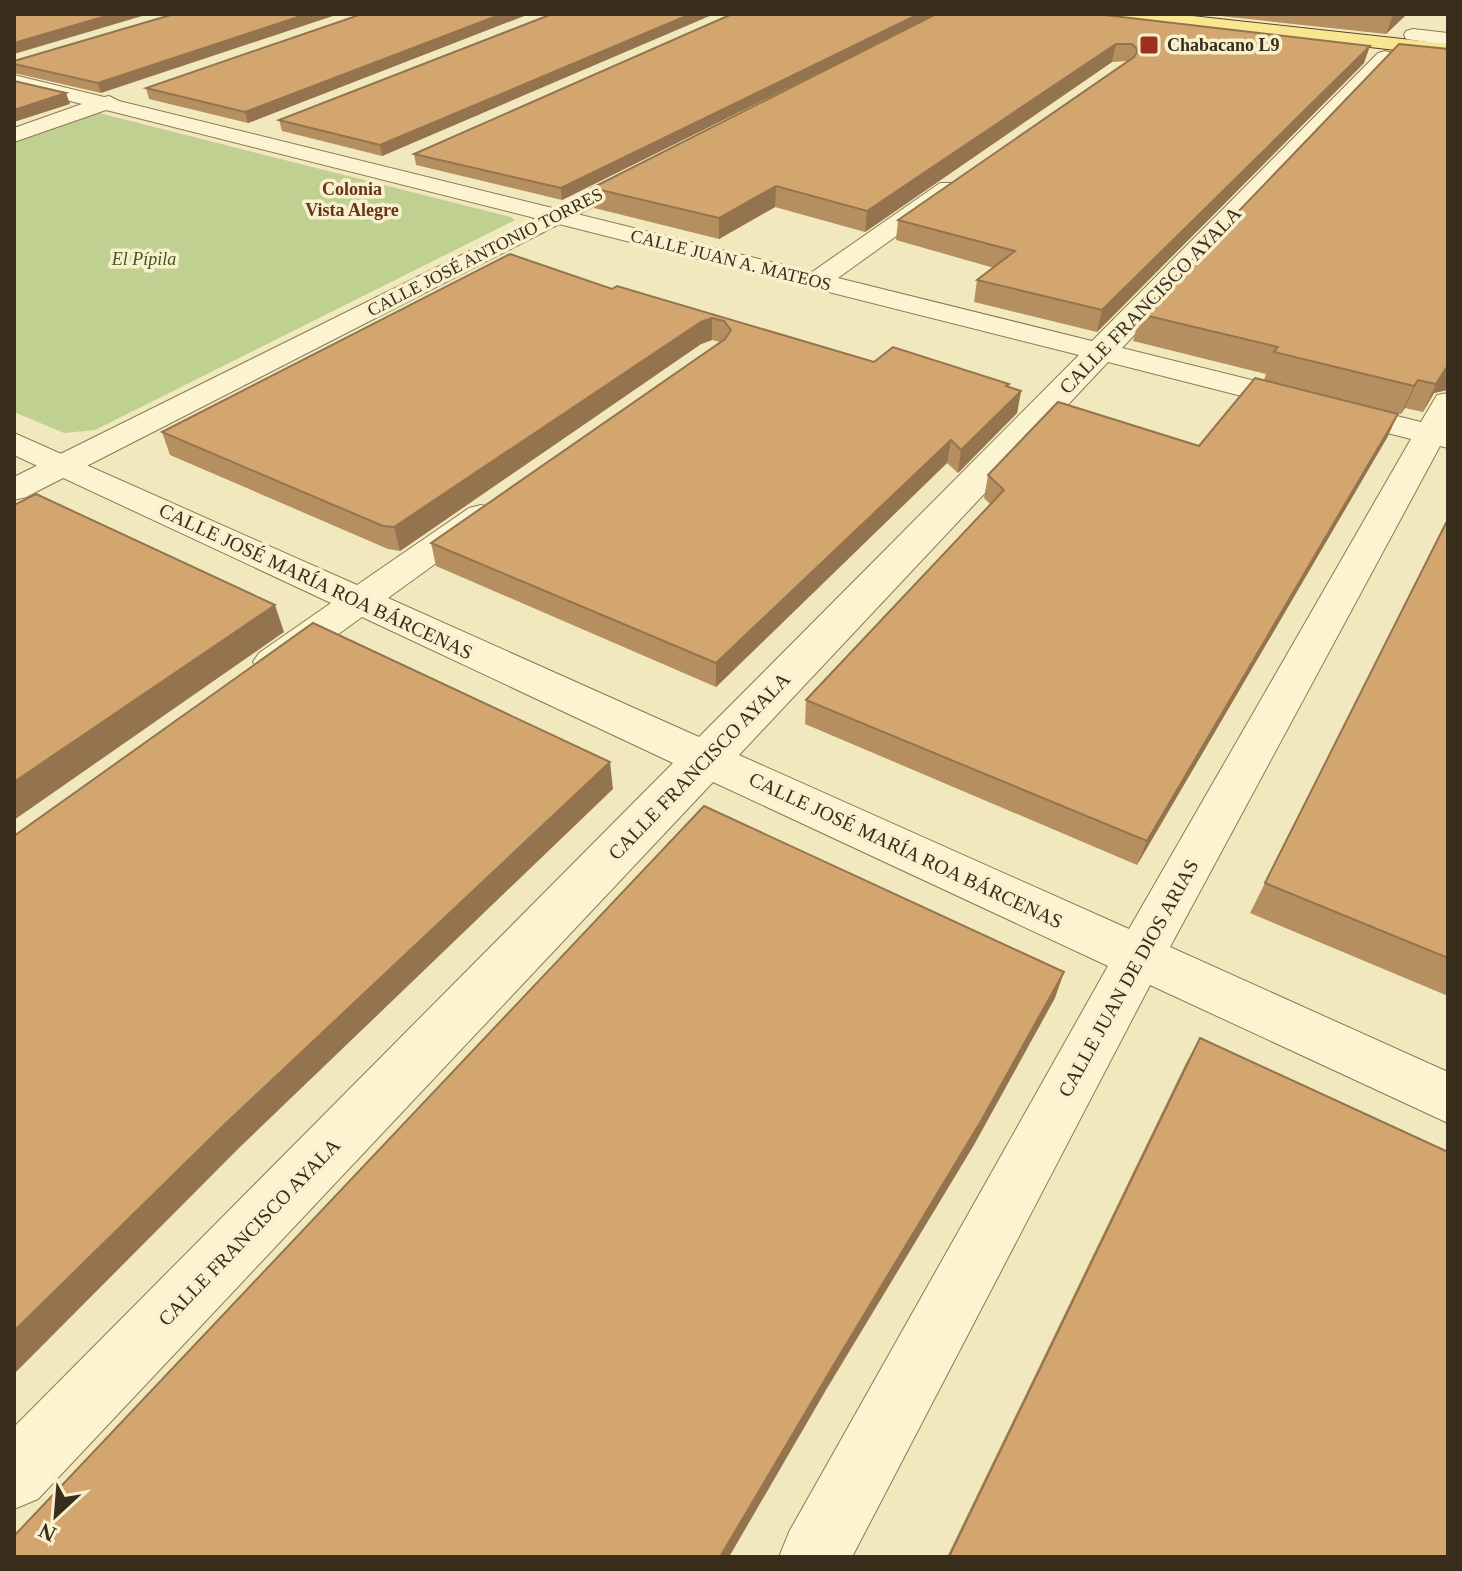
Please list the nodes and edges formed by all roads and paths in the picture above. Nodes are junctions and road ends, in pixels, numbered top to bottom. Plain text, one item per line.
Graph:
1 (1125, 14) edge
2 (1434, 14) edge
3 (1107, 24) edge
4 (1448, 39) edge
5 (1399, 46) junction
6 (1448, 50) edge
7 (1448, 64) edge
8 (14, 81) edge
9 (134, 94) dead end
10 (105, 104) junction
11 (267, 126) dead end
12 (14, 135) edge
13 (239, 137) junction
14 (404, 159) dead end
15 (668, 159) edge
16 (375, 171) junction
17 (968, 174) edge
18 (555, 217) junction
19 (816, 281) junction
20 (1100, 351) junction
21 (1442, 424) edge
22 (14, 443) edge
23 (64, 466) junction
24 (14, 490) edge
25 (503, 499) edge
26 (359, 600) junction
27 (244, 683) edge
28 (706, 759) junction
29 (1139, 957) junction
30 (1448, 1098) edge
31 (14, 1475) edge
32 (814, 1557) edge

1 - 6 main road
2 - 5 street, CALLE FRANCISCO AYALA
3 - 5 street
4 - 5 street
5 - 7 street
5 - 20 street, CALLE FRANCISCO AYALA
8 - 10 street, CALLE JUAN A. MATEOS
9 - 10 street
10 - 12 street
10 - 13 street, CALLE JUAN A. MATEOS
11 - 13 street
13 - 16 street, CALLE JUAN A. MATEOS
14 - 16 street
15 - 18 street, CALLE JOSÉ ANTONIO TORRES
16 - 18 street, CALLE JUAN A. MATEOS
17 - 19 street
18 - 19 street, CALLE JUAN A. MATEOS
18 - 23 street, CALLE JOSÉ ANTONIO TORRES
19 - 20 street, CALLE JUAN A. MATEOS
20 - 21 street, CALLE JUAN A. MATEOS
20 - 28 street, CALLE FRANCISCO AYALA
21 - 29 street, CALLE JUAN DE DIOS ARIAS
22 - 23 street, CALLE JOSÉ MARÍA ROA BÁRCENAS
23 - 24 street, CALLE JOSÉ ANTONIO TORRES
23 - 26 street, CALLE JOSÉ MARÍA ROA BÁRCENAS
25 - 26 street
26 - 27 street
26 - 28 street, CALLE JOSÉ MARÍA ROA BÁRCENAS
28 - 29 street, CALLE JOSÉ MARÍA ROA BÁRCENAS
28 - 31 street, CALLE FRANCISCO AYALA
29 - 30 street, CALLE JOSÉ MARÍA ROA BÁRCENAS
29 - 32 street, CALLE JUAN DE DIOS ARIAS

